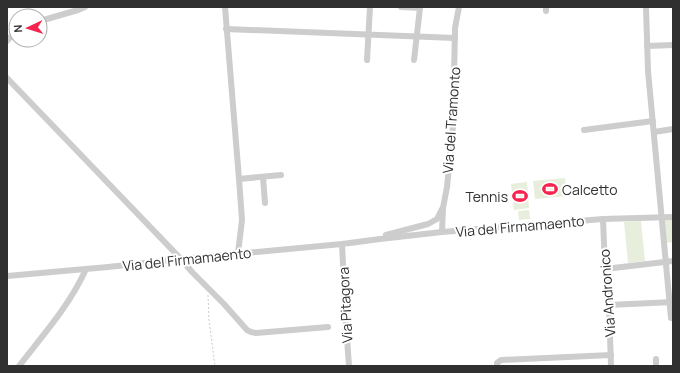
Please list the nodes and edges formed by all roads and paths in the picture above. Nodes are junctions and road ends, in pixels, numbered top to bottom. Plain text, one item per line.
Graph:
1 (85, 7) edge
2 (225, 7) edge
3 (370, 7) edge
4 (401, 7) edge
5 (459, 7) edge
6 (646, 7) edge
7 (48, 19) edge
8 (226, 29) junction
9 (369, 35) junction
10 (417, 36) junction
11 (455, 38) junction
12 (673, 45) edge
13 (647, 46) junction
14 (367, 60) dead end
15 (414, 60) dead end
16 (7, 78) edge
17 (653, 121) junction
18 (584, 130) dead end
19 (673, 130) edge
20 (654, 132) junction
21 (282, 175) dead end
22 (263, 177) junction
23 (239, 179) junction
24 (265, 203) dead end
25 (443, 208) junction
26 (673, 217) edge
27 (662, 218) junction
28 (603, 219) junction
29 (442, 232) junction
30 (367, 241) junction
31 (342, 244) junction
32 (238, 253) junction
33 (184, 258) junction
34 (673, 261) edge
35 (666, 262) junction
36 (86, 269) junction
37 (605, 269) junction
38 (7, 276) edge
39 (208, 288) junction
40 (671, 302) edge
41 (609, 305) junction
42 (670, 318) dead end
43 (328, 327) dead end
44 (611, 355) junction
45 (19, 366) edge
46 (215, 366) edge
47 (349, 366) edge
48 (497, 366) edge
49 (611, 366) edge

1 - 7 street
2 - 8 street
3 - 9 street
4 - 10 street
5 - 11 street, Via del Tramonto
6 - 13 street
8 - 9 street
8 - 23 street
9 - 10 street
9 - 14 street
10 - 11 street
10 - 15 street
11 - 25 street, Via del Tramonto
12 - 13 street
13 - 17 street
16 - 33 street
17 - 18 street
17 - 20 street
19 - 20 street
20 - 27 street
21 - 22 street
22 - 23 street
22 - 24 street
23 - 32 street
25 - 29 street, Via del Tramonto
25 - 30 street, Via del Firmamaento
26 - 27 street, Via del Firmamaento
27 - 28 street, Via del Firmamaento
27 - 35 street
28 - 29 street, Via del Firmamaento
28 - 37 street, Via Andronico
29 - 30 street, Via del Firmamaento
30 - 31 street, Via del Firmamaento
31 - 32 street, Via del Firmamaento
31 - 47 street, Via Pitagora
32 - 33 street, Via del Firmamaento
33 - 36 street, Via del Firmamaento
33 - 39 street
34 - 35 street
35 - 37 street
35 - 40 street
36 - 38 street, Via del Firmamaento
36 - 45 street
37 - 41 street, Via Andronico
39 - 43 street
39 - 46 path
40 - 41 street
40 - 42 street
41 - 44 street, Via Andronico
44 - 48 street
44 - 49 street, Via Andronico

